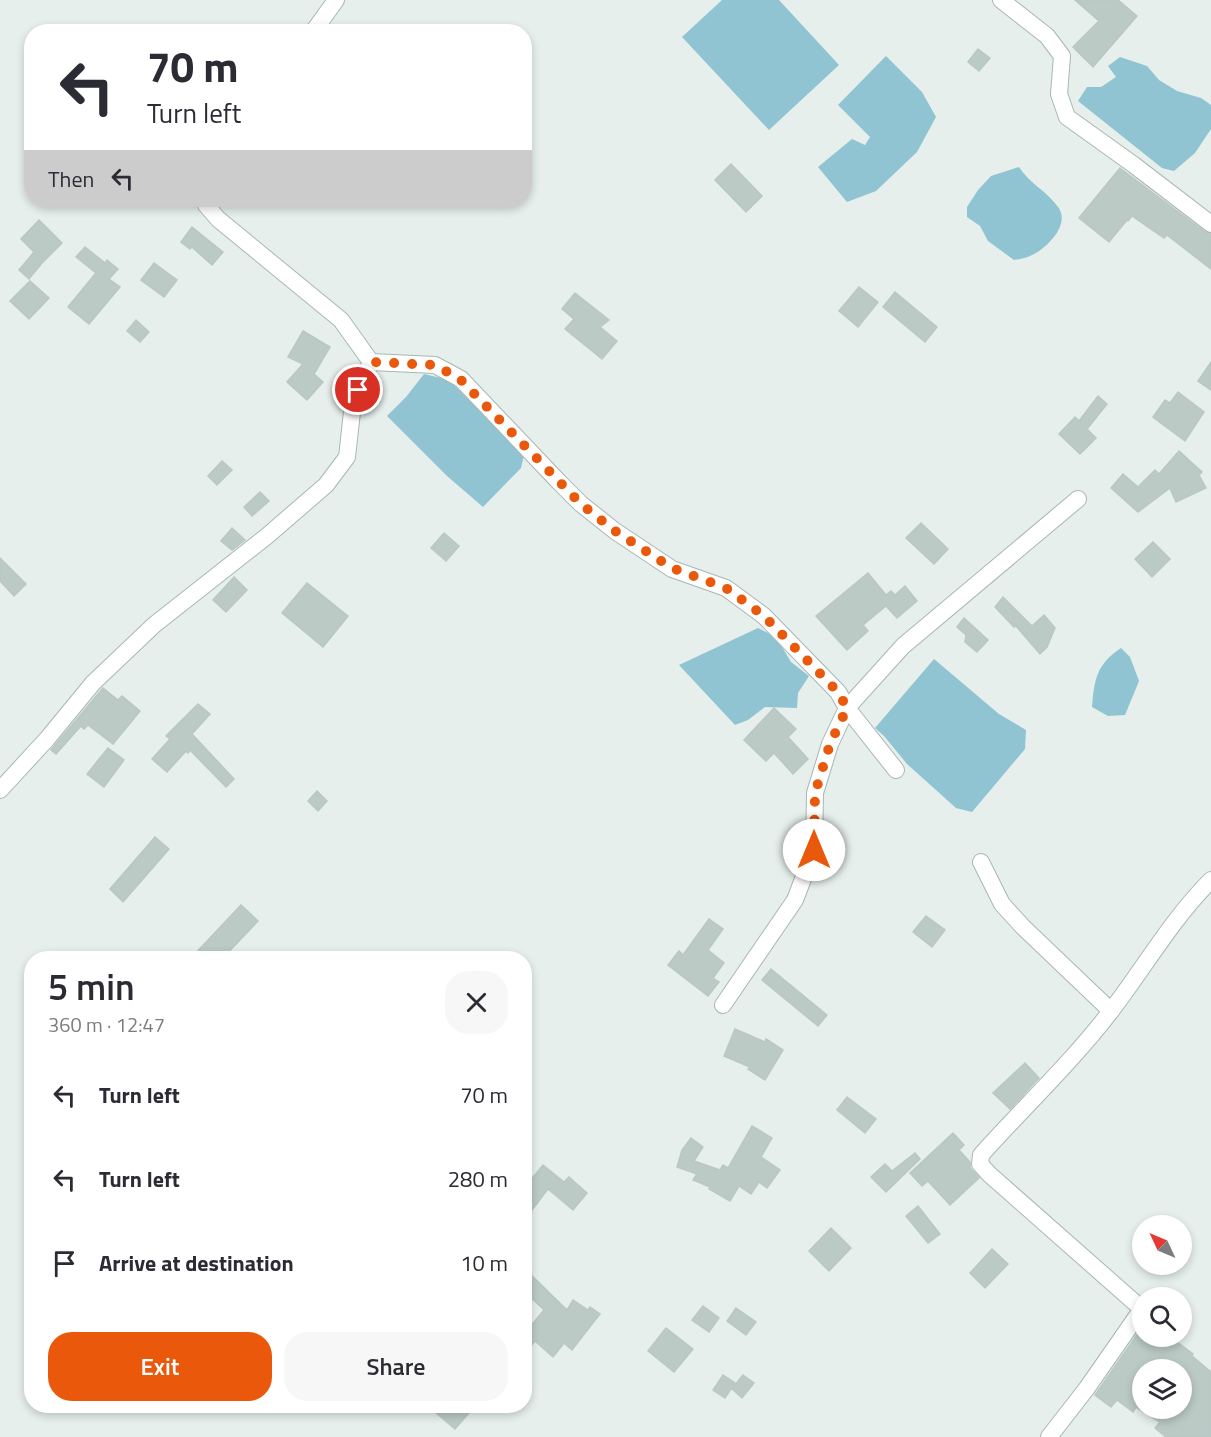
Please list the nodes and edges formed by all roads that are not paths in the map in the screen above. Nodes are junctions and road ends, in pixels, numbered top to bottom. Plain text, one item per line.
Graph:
1 (336, 0) edge
2 (1001, 0) edge
3 (319, 24) edge
4 (208, 207) edge
5 (1211, 224) edge
6 (371, 362) junction
7 (1078, 499) dead end
8 (847, 708) junction
9 (896, 770) dead end
10 (0, 790) edge
11 (981, 862) dead end
12 (1211, 880) edge
13 (723, 1005) dead end
14 (1111, 1011) junction
15 (1049, 1437) edge

1 - 3 street
2 - 5 street
4 - 6 street
6 - 8 street
6 - 10 street
7 - 8 street
8 - 9 street
8 - 13 street
11 - 14 street
12 - 14 street
14 - 15 street

